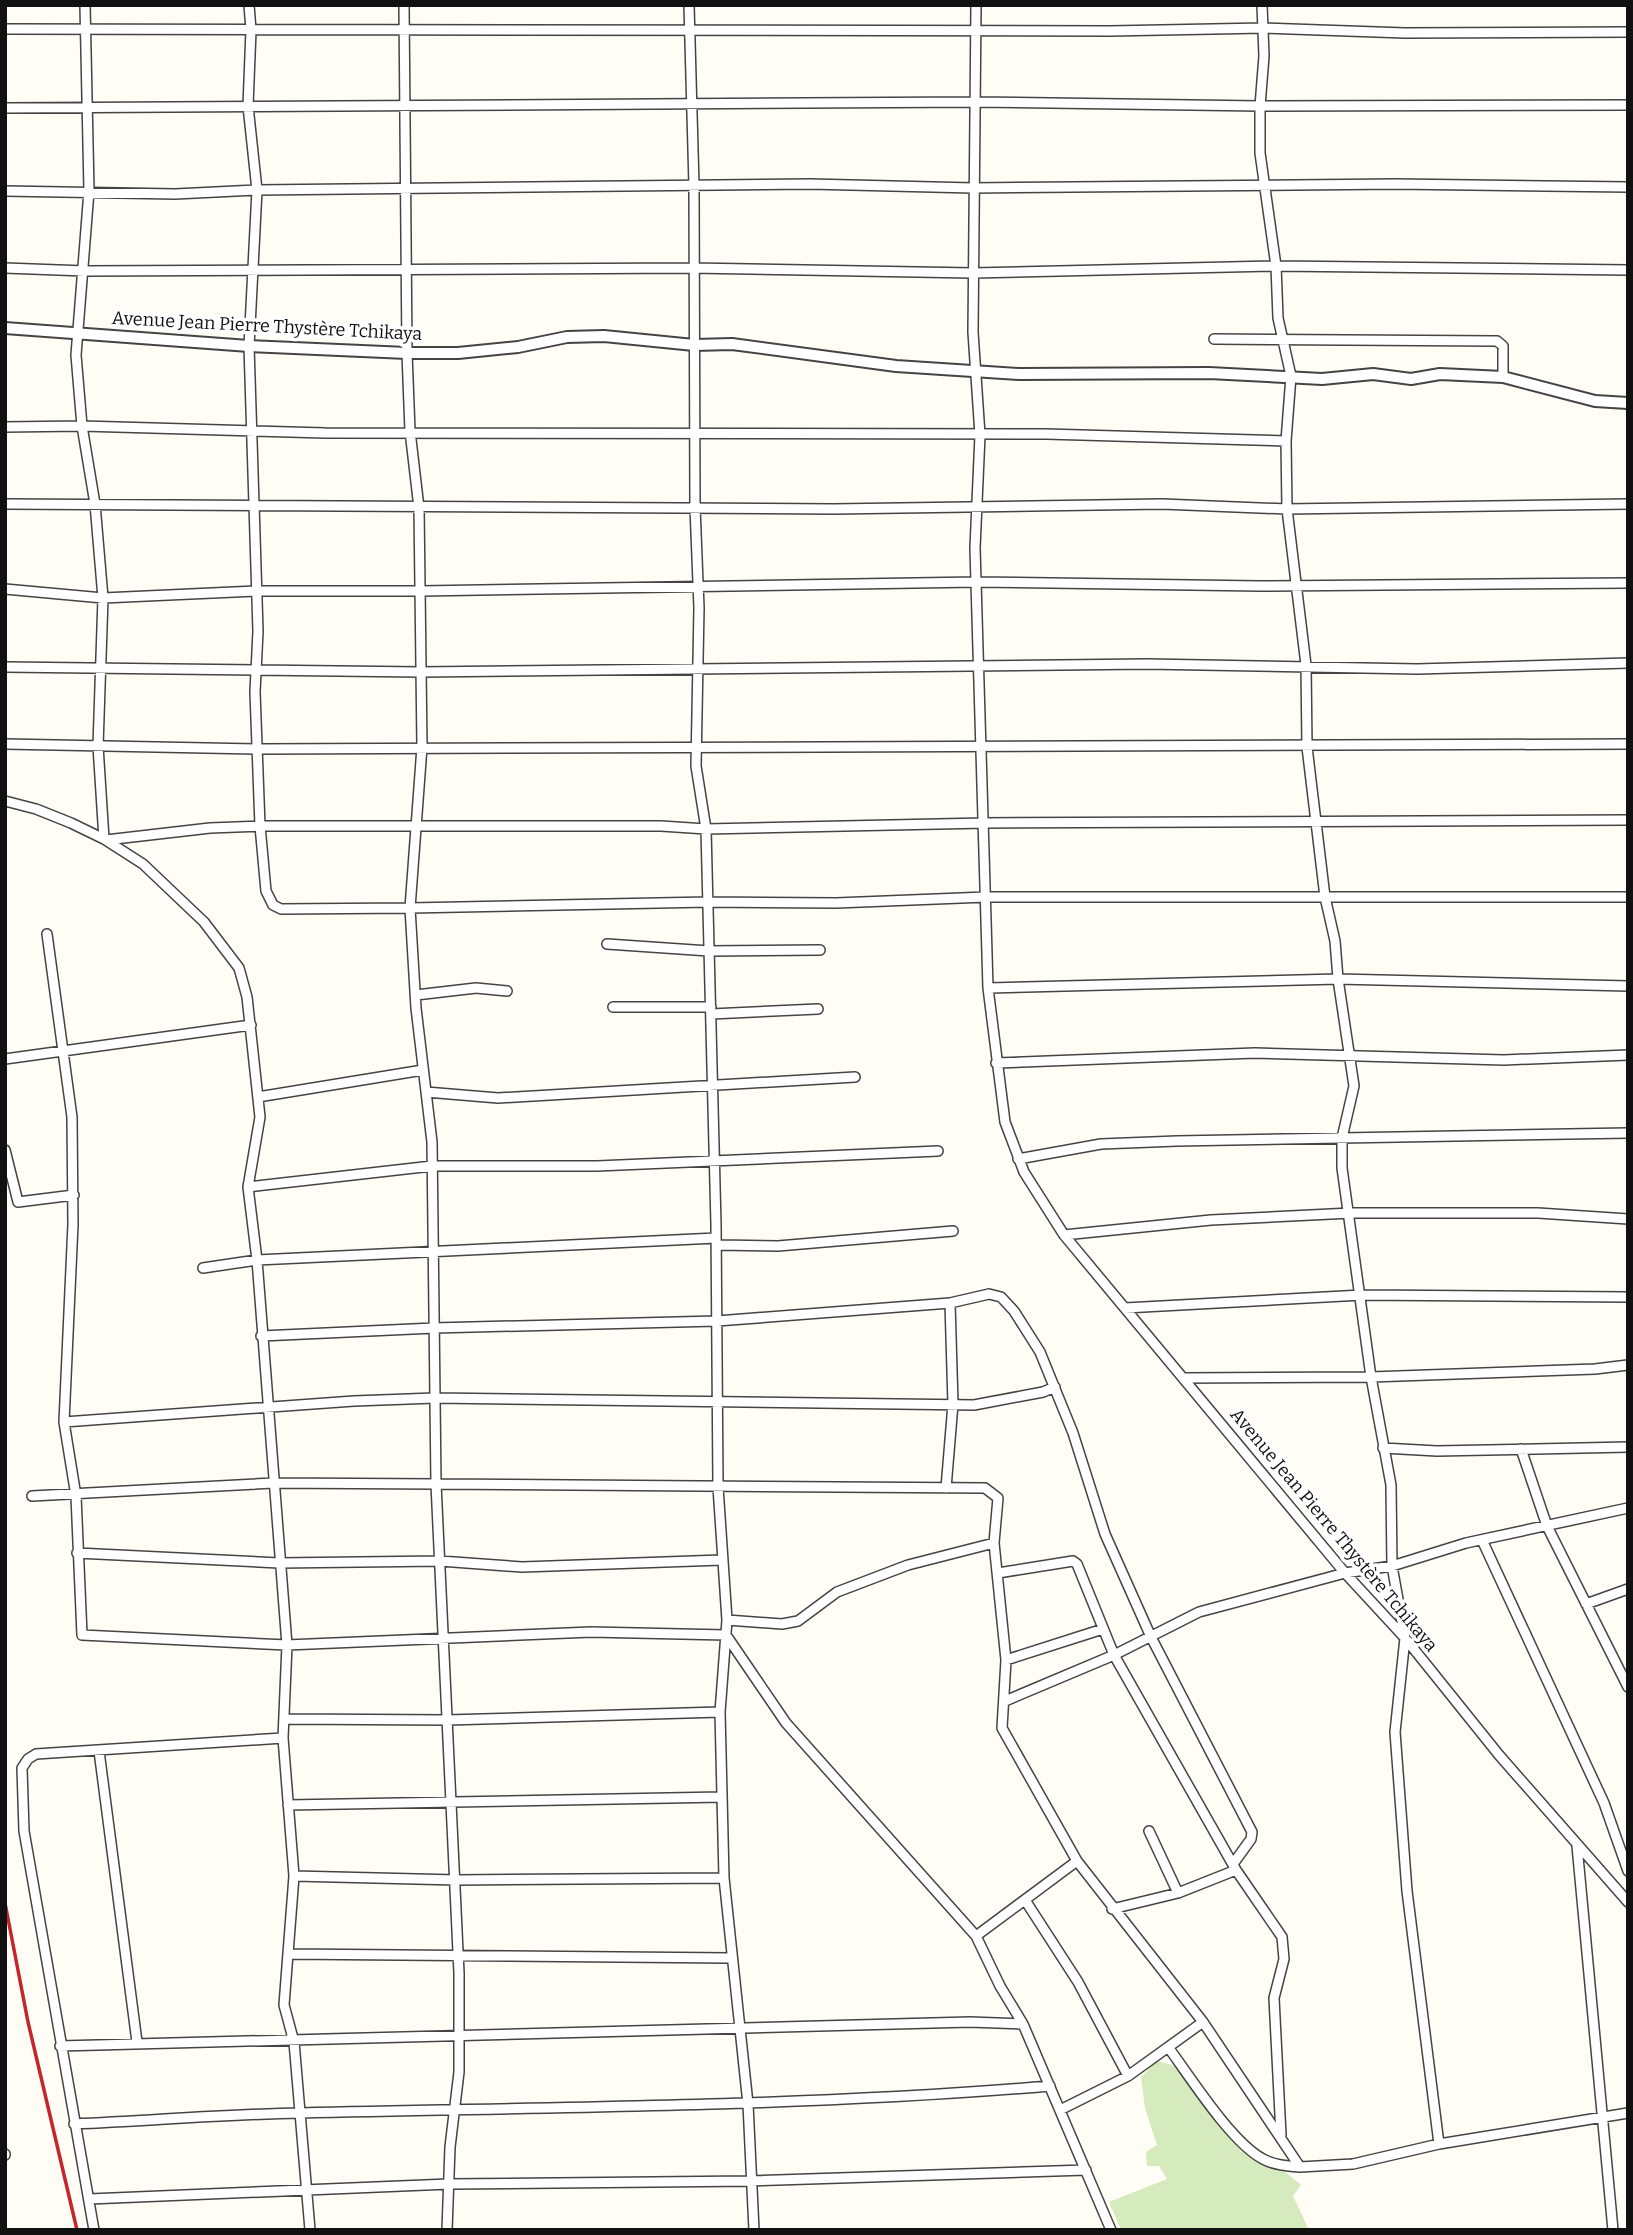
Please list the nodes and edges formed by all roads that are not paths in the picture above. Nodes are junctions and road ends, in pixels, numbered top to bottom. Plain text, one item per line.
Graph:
1 (85, 5) edge
2 (248, 5) edge
3 (404, 5) edge
4 (690, 5) edge
5 (976, 5) edge
6 (1262, 5) edge
7 (1264, 28) junction
8 (5, 29) edge
9 (251, 30) junction
10 (690, 30) junction
11 (976, 30) junction
12 (85, 31) junction
13 (403, 31) junction
14 (1628, 32) edge
15 (975, 102) junction
16 (691, 105) junction
17 (1628, 105) edge
18 (248, 106) junction
19 (404, 106) junction
20 (1259, 106) junction
21 (5, 108) edge
22 (88, 108) junction
23 (1263, 184) junction
24 (694, 186) junction
25 (1628, 187) edge
26 (973, 188) junction
27 (257, 190) junction
28 (407, 190) junction
29 (5, 191) edge
30 (89, 191) junction
31 (1276, 265) junction
32 (5, 268) edge
33 (408, 268) junction
34 (692, 268) junction
35 (253, 270) junction
36 (1628, 270) edge
37 (85, 271) junction
38 (973, 273) junction
39 (5, 328) edge
40 (75, 332) junction
41 (1283, 338) junction
42 (1214, 339) dead end
43 (694, 345) junction
44 (249, 346) junction
45 (407, 353) junction
46 (974, 370) junction
47 (1291, 376) junction
48 (1503, 377) junction
49 (1628, 403) edge
50 (82, 426) junction
51 (5, 427) edge
52 (253, 431) junction
53 (410, 432) junction
54 (695, 433) junction
55 (980, 435) junction
56 (1286, 441) junction
57 (5, 504) edge
58 (95, 504) junction
59 (1628, 504) edge
60 (255, 506) junction
61 (695, 507) junction
62 (419, 508) junction
63 (976, 508) junction
64 (1287, 509) junction
65 (976, 582) junction
66 (1628, 583) edge
67 (1294, 585) junction
68 (699, 587) junction
69 (5, 589) edge
70 (256, 591) junction
71 (421, 591) junction
72 (103, 598) junction
73 (1628, 663) edge
74 (980, 664) junction
75 (1306, 665) junction
76 (5, 667) edge
77 (257, 668) junction
78 (700, 668) junction
79 (99, 670) junction
80 (421, 672) junction
81 (5, 744) edge
82 (1628, 744) edge
83 (982, 745) junction
84 (98, 746) junction
85 (422, 747) junction
86 (1307, 747) junction
87 (259, 749) junction
88 (696, 749) junction
89 (5, 801) edge
90 (1628, 820) edge
91 (985, 823) junction
92 (1318, 823) junction
93 (260, 826) junction
94 (415, 828) junction
95 (706, 829) junction
96 (105, 839) junction
97 (986, 897) junction
98 (1325, 897) junction
99 (1628, 897) edge
100 (708, 902) junction
101 (410, 908) junction
102 (47, 934) dead end
103 (607, 944) dead end
104 (820, 950) dead end
105 (709, 951) junction
106 (1338, 979) junction
107 (1628, 986) edge
108 (988, 988) junction
109 (506, 991) dead end
110 (416, 995) junction
111 (613, 1007) dead end
112 (818, 1009) dead end
113 (711, 1010) junction
114 (251, 1025) junction
115 (64, 1049) junction
116 (1351, 1055) junction
117 (1628, 1055) edge
118 (5, 1059) edge
119 (996, 1063) junction
120 (423, 1070) junction
121 (855, 1077) dead end
122 (713, 1087) junction
123 (426, 1092) junction
124 (258, 1097) junction
125 (1628, 1133) edge
126 (1342, 1138) junction
127 (5, 1150) edge
128 (938, 1151) dead end
129 (1018, 1159) junction
130 (715, 1161) junction
131 (432, 1166) junction
132 (248, 1187) junction
133 (74, 1195) junction
134 (1351, 1213) junction
135 (1628, 1219) edge
136 (953, 1231) dead end
137 (1064, 1235) junction
138 (717, 1242) junction
139 (433, 1252) junction
140 (257, 1260) junction
141 (203, 1268) dead end
142 (1362, 1295) junction
143 (1628, 1297) edge
144 (950, 1303) junction
145 (1125, 1308) junction
146 (717, 1321) junction
147 (434, 1328) junction
148 (261, 1336) junction
149 (1628, 1365) edge
150 (1371, 1377) junction
151 (1183, 1378) junction
152 (1055, 1387) junction
153 (435, 1398) junction
154 (717, 1403) junction
155 (953, 1404) junction
156 (267, 1408) junction
157 (64, 1422) junction
158 (1628, 1447) edge
159 (1383, 1448) junction
160 (1521, 1449) junction
161 (274, 1483) junction
162 (436, 1484) junction
163 (718, 1487) junction
164 (946, 1488) junction
165 (32, 1496) dead end
166 (76, 1496) junction
167 (1628, 1508) edge
168 (1547, 1526) junction
169 (1482, 1540) junction
170 (994, 1543) junction
171 (77, 1553) junction
172 (722, 1560) junction
173 (440, 1561) junction
174 (279, 1563) junction
175 (1392, 1566) junction
176 (998, 1573) junction
177 (1345, 1573) junction
178 (1628, 1589) edge
179 (1586, 1604) junction
180 (727, 1620) junction
181 (1103, 1629) junction
182 (726, 1635) junction
183 (1151, 1637) junction
184 (1405, 1638) junction
185 (443, 1639) junction
186 (287, 1645) junction
187 (1114, 1655) junction
188 (1006, 1660) junction
189 (1628, 1687) edge
190 (1005, 1701) junction
191 (720, 1712) junction
192 (284, 1719) junction
193 (447, 1720) junction
194 (283, 1738) junction
195 (99, 1751) junction
196 (722, 1797) junction
197 (451, 1803) junction
198 (288, 1805) junction
199 (1149, 1831) dead end
200 (1577, 1844) junction
201 (1077, 1861) junction
202 (1235, 1867) junction
203 (1628, 1871) edge
204 (294, 1876) junction
205 (724, 1878) junction
206 (457, 1880) junction
207 (1178, 1893) junction
208 (1025, 1900) junction
209 (1628, 1902) edge
210 (1112, 1909) junction
211 (976, 1936) junction
212 (289, 1954) junction
213 (459, 1957) junction
214 (730, 1958) junction
215 (1203, 2022) junction
216 (1023, 2024) junction
217 (738, 2030) junction
218 (458, 2035) junction
219 (137, 2042) junction
220 (294, 2042) junction
221 (60, 2046) junction
222 (1168, 2047) junction
223 (1128, 2076) junction
224 (1050, 2086) junction
225 (748, 2104) junction
226 (1060, 2110) junction
227 (457, 2111) junction
228 (299, 2113) junction
229 (1628, 2113) edge
230 (1602, 2120) junction
231 (74, 2124) junction
232 (1281, 2137) junction
233 (1439, 2144) junction
234 (1300, 2167) junction
235 (1086, 2171) junction
236 (750, 2181) junction
237 (449, 2183) junction
238 (308, 2189) junction
239 (89, 2199) junction
240 (94, 2230) edge
241 (310, 2230) edge
242 (447, 2230) edge
243 (754, 2230) edge
244 (1111, 2230) edge
245 (1613, 2230) edge

1 - 12 street
2 - 9 street
3 - 13 street
4 - 10 street
5 - 11 street, Avenue Jean Pierre Thystère Tchikaya
6 - 7 street
7 - 11 street
7 - 14 street
7 - 20 street
8 - 12 street
9 - 12 street
9 - 13 street
9 - 18 street
10 - 11 street
10 - 13 street
10 - 16 street
11 - 15 street, Avenue Jean Pierre Thystère Tchikaya
12 - 22 street
13 - 19 street
15 - 16 street
15 - 20 street
15 - 26 street, Avenue Jean Pierre Thystère Tchikaya
16 - 19 street
16 - 24 street
17 - 20 street
18 - 19 street
18 - 22 street
18 - 27 street
19 - 28 street
20 - 23 street
21 - 22 street
22 - 30 street
23 - 25 street
23 - 26 street
23 - 31 street
24 - 26 street
24 - 28 street
24 - 34 street
26 - 38 street, Avenue Jean Pierre Thystère Tchikaya
27 - 28 street
27 - 30 street
27 - 35 street
28 - 33 street
29 - 30 street
30 - 37 street
31 - 36 street
31 - 38 street
31 - 41 street
32 - 37 street
33 - 34 street
33 - 35 street
33 - 45 street
34 - 38 street
34 - 43 street
35 - 37 street
35 - 44 street
37 - 40 street
38 - 46 street, Avenue Jean Pierre Thystère Tchikaya
39 - 40 street, Avenue Jean Pierre Thystère Tchikaya
40 - 44 street, Avenue Jean Pierre Thystère Tchikaya
40 - 50 street
41 - 42 street
41 - 47 street
41 - 48 street
43 - 45 street, Avenue Jean Pierre Thystère Tchikaya
43 - 46 street, Avenue Jean Pierre Thystère Tchikaya
43 - 54 street
44 - 45 street, Avenue Jean Pierre Thystère Tchikaya
44 - 52 street
45 - 53 street
46 - 47 street, Avenue Jean Pierre Thystère Tchikaya
46 - 55 street, Avenue Jean Pierre Thystère Tchikaya
47 - 48 street, Avenue Jean Pierre Thystère Tchikaya
47 - 56 street
48 - 49 street, Avenue Jean Pierre Thystère Tchikaya
50 - 51 street
50 - 52 street
50 - 58 street
52 - 53 street
52 - 60 street
53 - 54 street
53 - 62 street
54 - 55 street
54 - 61 street
55 - 56 street
55 - 63 street, Avenue Jean Pierre Thystère Tchikaya
56 - 64 street
57 - 58 street
58 - 60 street
58 - 72 street
59 - 64 street
60 - 62 street
60 - 70 street
61 - 62 street
61 - 63 street
61 - 68 street
62 - 71 street
63 - 64 street
63 - 65 street, Avenue Jean Pierre Thystère Tchikaya
64 - 67 street
65 - 67 street
65 - 68 street
65 - 74 street, Avenue Jean Pierre Thystère Tchikaya
66 - 67 street
67 - 75 street
68 - 71 street
68 - 78 street
69 - 72 street
70 - 71 street
70 - 72 street
70 - 77 street
71 - 80 street
72 - 79 street
73 - 75 street
74 - 75 street
74 - 78 street
74 - 83 street, Avenue Jean Pierre Thystère Tchikaya
75 - 86 street
76 - 79 street
77 - 79 street
77 - 80 street
77 - 87 street
78 - 80 street
78 - 88 street
79 - 84 street
80 - 85 street
81 - 84 street
82 - 86 street
83 - 86 street
83 - 88 street
83 - 91 street, Avenue Jean Pierre Thystère Tchikaya
84 - 87 street
84 - 96 street
85 - 87 street
85 - 88 street
85 - 94 street
86 - 92 street
87 - 93 street
88 - 95 street
89 - 96 street
90 - 92 street
91 - 92 street
91 - 95 street
91 - 97 street, Avenue Jean Pierre Thystère Tchikaya
92 - 98 street
93 - 94 street
93 - 96 street
93 - 101 street
94 - 95 street
94 - 101 street
95 - 100 street
96 - 114 street
97 - 98 street
97 - 100 street
97 - 108 street, Avenue Jean Pierre Thystère Tchikaya
98 - 99 street
98 - 106 street
100 - 101 street
100 - 105 street
101 - 110 street
102 - 115 street
103 - 105 street
104 - 105 street
105 - 113 street
106 - 107 street
106 - 108 street
106 - 116 street
108 - 119 street, Avenue Jean Pierre Thystère Tchikaya
109 - 110 street
110 - 120 street
111 - 113 street
112 - 113 street
113 - 122 street
114 - 115 street
114 - 124 street
115 - 118 street
115 - 133 street
116 - 117 street
116 - 119 street
116 - 126 street
119 - 129 street, Avenue Jean Pierre Thystère Tchikaya
120 - 123 street
120 - 124 street
121 - 122 street
122 - 123 street
122 - 130 street
123 - 131 street
124 - 132 street
125 - 126 street
126 - 129 street
126 - 134 street
127 - 133 street
128 - 130 street
129 - 137 street, Avenue Jean Pierre Thystère Tchikaya
130 - 131 street
130 - 138 street
131 - 132 street
131 - 139 street
132 - 140 street
133 - 157 street
134 - 135 street
134 - 137 street
134 - 142 street
136 - 138 street
137 - 145 street, Avenue Jean Pierre Thystère Tchikaya
138 - 139 street
138 - 146 street
139 - 140 street
139 - 147 street
140 - 141 street
140 - 148 street
142 - 143 street
142 - 145 street
142 - 150 street
144 - 146 street
144 - 152 street
144 - 155 street
145 - 151 street, Avenue Jean Pierre Thystère Tchikaya
146 - 147 street
146 - 154 street
147 - 148 street
147 - 153 street
148 - 156 street
149 - 150 street
150 - 151 street
150 - 159 street
151 - 177 street, Avenue Jean Pierre Thystère Tchikaya
152 - 155 street
152 - 183 street
153 - 154 street
153 - 156 street
153 - 162 street
154 - 155 street
154 - 163 street
155 - 164 street
156 - 157 street
156 - 161 street
157 - 166 street
158 - 160 street
159 - 160 street
159 - 175 street
160 - 168 street
161 - 162 street
161 - 166 street
161 - 174 street
162 - 163 street
162 - 173 street
163 - 164 street
163 - 172 street
164 - 170 street
165 - 166 street
166 - 171 street
167 - 168 street
168 - 169 street
168 - 179 street
169 - 175 street
169 - 203 street
170 - 176 street
170 - 180 street
171 - 174 street
171 - 186 street
172 - 173 street
172 - 180 street
173 - 174 street
173 - 185 street
174 - 186 street
175 - 177 street
175 - 184 street
176 - 181 street
176 - 188 street
177 - 183 street
177 - 184 street, Avenue Jean Pierre Thystère Tchikaya
178 - 179 street
179 - 189 street
180 - 182 street
181 - 187 street
181 - 188 street
182 - 185 street
182 - 191 street
182 - 211 street
183 - 187 street
183 - 202 street
184 - 200 street, Avenue Jean Pierre Thystère Tchikaya
184 - 233 street
185 - 186 street
185 - 193 street
186 - 192 street
187 - 190 street
187 - 202 street
188 - 190 street
190 - 201 street
191 - 193 street
191 - 196 street
192 - 193 street
192 - 194 street
193 - 197 street
194 - 195 street
194 - 198 street
195 - 219 street
195 - 221 street
196 - 197 street
196 - 205 street
197 - 198 street
197 - 206 street
198 - 204 street
199 - 207 street
200 - 209 street, Avenue Jean Pierre Thystère Tchikaya
200 - 230 street
201 - 208 street
201 - 210 street
202 - 207 street
202 - 232 street
204 - 206 street
204 - 212 street
205 - 206 street
205 - 214 street
206 - 213 street
207 - 210 street
208 - 211 street
208 - 223 street
210 - 215 street
211 - 216 street
212 - 213 street
212 - 220 street
213 - 214 street
213 - 218 street
214 - 217 street
215 - 222 street
215 - 232 street
216 - 217 street
216 - 224 street
217 - 218 street
217 - 225 street
218 - 220 street
218 - 227 street
219 - 220 street
219 - 221 street
220 - 228 street
221 - 231 street
222 - 223 street
222 - 234 street
223 - 226 street
224 - 225 street
224 - 226 street
225 - 227 street
225 - 236 street
226 - 235 street
227 - 228 street
227 - 237 street
228 - 231 street
228 - 238 street
229 - 230 street
230 - 233 street
230 - 245 street
231 - 239 street
232 - 234 street
233 - 234 street
235 - 236 street
235 - 244 street
236 - 237 street
236 - 243 street
237 - 238 street
237 - 242 street
238 - 239 street
238 - 241 street
239 - 240 street

